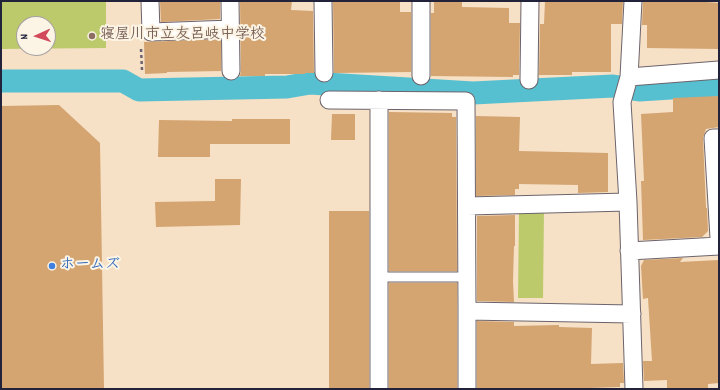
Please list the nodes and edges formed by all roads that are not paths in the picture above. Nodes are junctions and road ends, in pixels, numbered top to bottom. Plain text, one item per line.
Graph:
1 (150, 1) edge
2 (230, 1) edge
3 (323, 1) edge
4 (420, 1) edge
5 (530, 1) edge
6 (633, 1) edge
7 (231, 29) junction
8 (719, 70) edge
9 (231, 71) dead end
10 (324, 72) dead end
11 (421, 76) dead end
12 (629, 77) junction
13 (529, 80) dead end
14 (329, 100) dead end
15 (379, 100) junction
16 (719, 138) edge
17 (628, 202) junction
18 (467, 206) junction
19 (719, 238) edge
20 (719, 246) edge
21 (630, 251) junction
22 (379, 277) junction
23 (468, 277) junction
24 (467, 311) junction
25 (632, 314) junction
26 (379, 389) edge
27 (467, 389) edge
28 (634, 389) edge

1 - 7 street
2 - 7 street
3 - 10 street
4 - 11 street
5 - 13 street
6 - 12 street
7 - 9 street
8 - 12 street
12 - 17 street
14 - 15 street
15 - 18 street
15 - 22 street
16 - 19 street
17 - 18 street
17 - 21 street
18 - 23 street
20 - 21 street
21 - 25 street
22 - 23 lane
22 - 26 street
23 - 24 street
24 - 25 street
24 - 27 street
25 - 28 street

